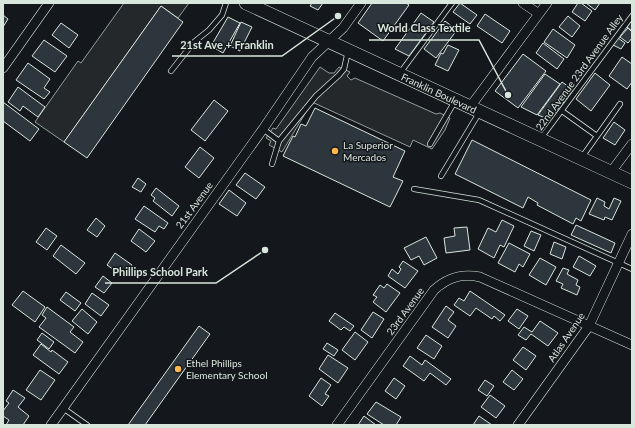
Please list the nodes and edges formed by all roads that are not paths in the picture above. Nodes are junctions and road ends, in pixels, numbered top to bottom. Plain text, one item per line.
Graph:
1 (49, 3) edge
2 (226, 3) edge
3 (246, 3) edge
4 (361, 3) edge
5 (452, 3) edge
6 (523, 3) edge
7 (547, 3) edge
8 (538, 14) junction
9 (632, 16) edge
10 (328, 41) junction
11 (348, 51) junction
12 (4, 63) edge
13 (171, 71) dead end
14 (399, 74) junction
15 (455, 100) junction
16 (620, 104) dead end
17 (475, 110) junction
18 (562, 111) junction
19 (263, 129) junction
20 (597, 136) junction
21 (540, 140) junction
22 (279, 141) junction
23 (430, 144) dead end
24 (632, 144) edge
25 (581, 158) junction
26 (272, 164) dead end
27 (611, 172) junction
28 (441, 176) dead end
29 (632, 182) edge
30 (414, 189) dead end
31 (632, 234) edge
32 (618, 262) junction
33 (632, 269) edge
34 (589, 326) junction
35 (632, 346) edge
36 (63, 408) junction
37 (51, 425) edge
38 (87, 425) edge
39 (337, 425) edge
40 (518, 425) edge

1 - 12 street
2 - 13 lane
3 - 10 main road, Franklin Boulevard
4 - 10 street, 21st Avenue
5 - 14 lane
6 - 8 street
7 - 8 street
8 - 17 street
9 - 18 lane, 22nd Avenue 23rd Avenue Alley
10 - 11 main road, Franklin Boulevard
10 - 19 street, 21st Avenue
11 - 14 main road, Franklin Boulevard
11 - 22 lane
14 - 15 main road, Franklin Boulevard
15 - 17 main road, Franklin Boulevard
15 - 23 lane
16 - 20 lane
17 - 21 main road, Franklin Boulevard
17 - 28 lane
18 - 20 lane
18 - 21 lane, 22nd Avenue 23rd Avenue Alley
19 - 22 lane
19 - 36 street, 21st Avenue
20 - 25 lane
21 - 25 main road, Franklin Boulevard
22 - 26 lane
24 - 27 street
25 - 27 main road, Franklin Boulevard
27 - 29 main road, Franklin Boulevard
30 - 32 lane
31 - 32 street, Atlas Avenue
32 - 33 lane
32 - 34 street, Atlas Avenue
34 - 35 street, 23rd Avenue
34 - 39 street, 23rd Avenue
34 - 40 street, Atlas Avenue
36 - 37 street, 21st Avenue
36 - 38 lane

